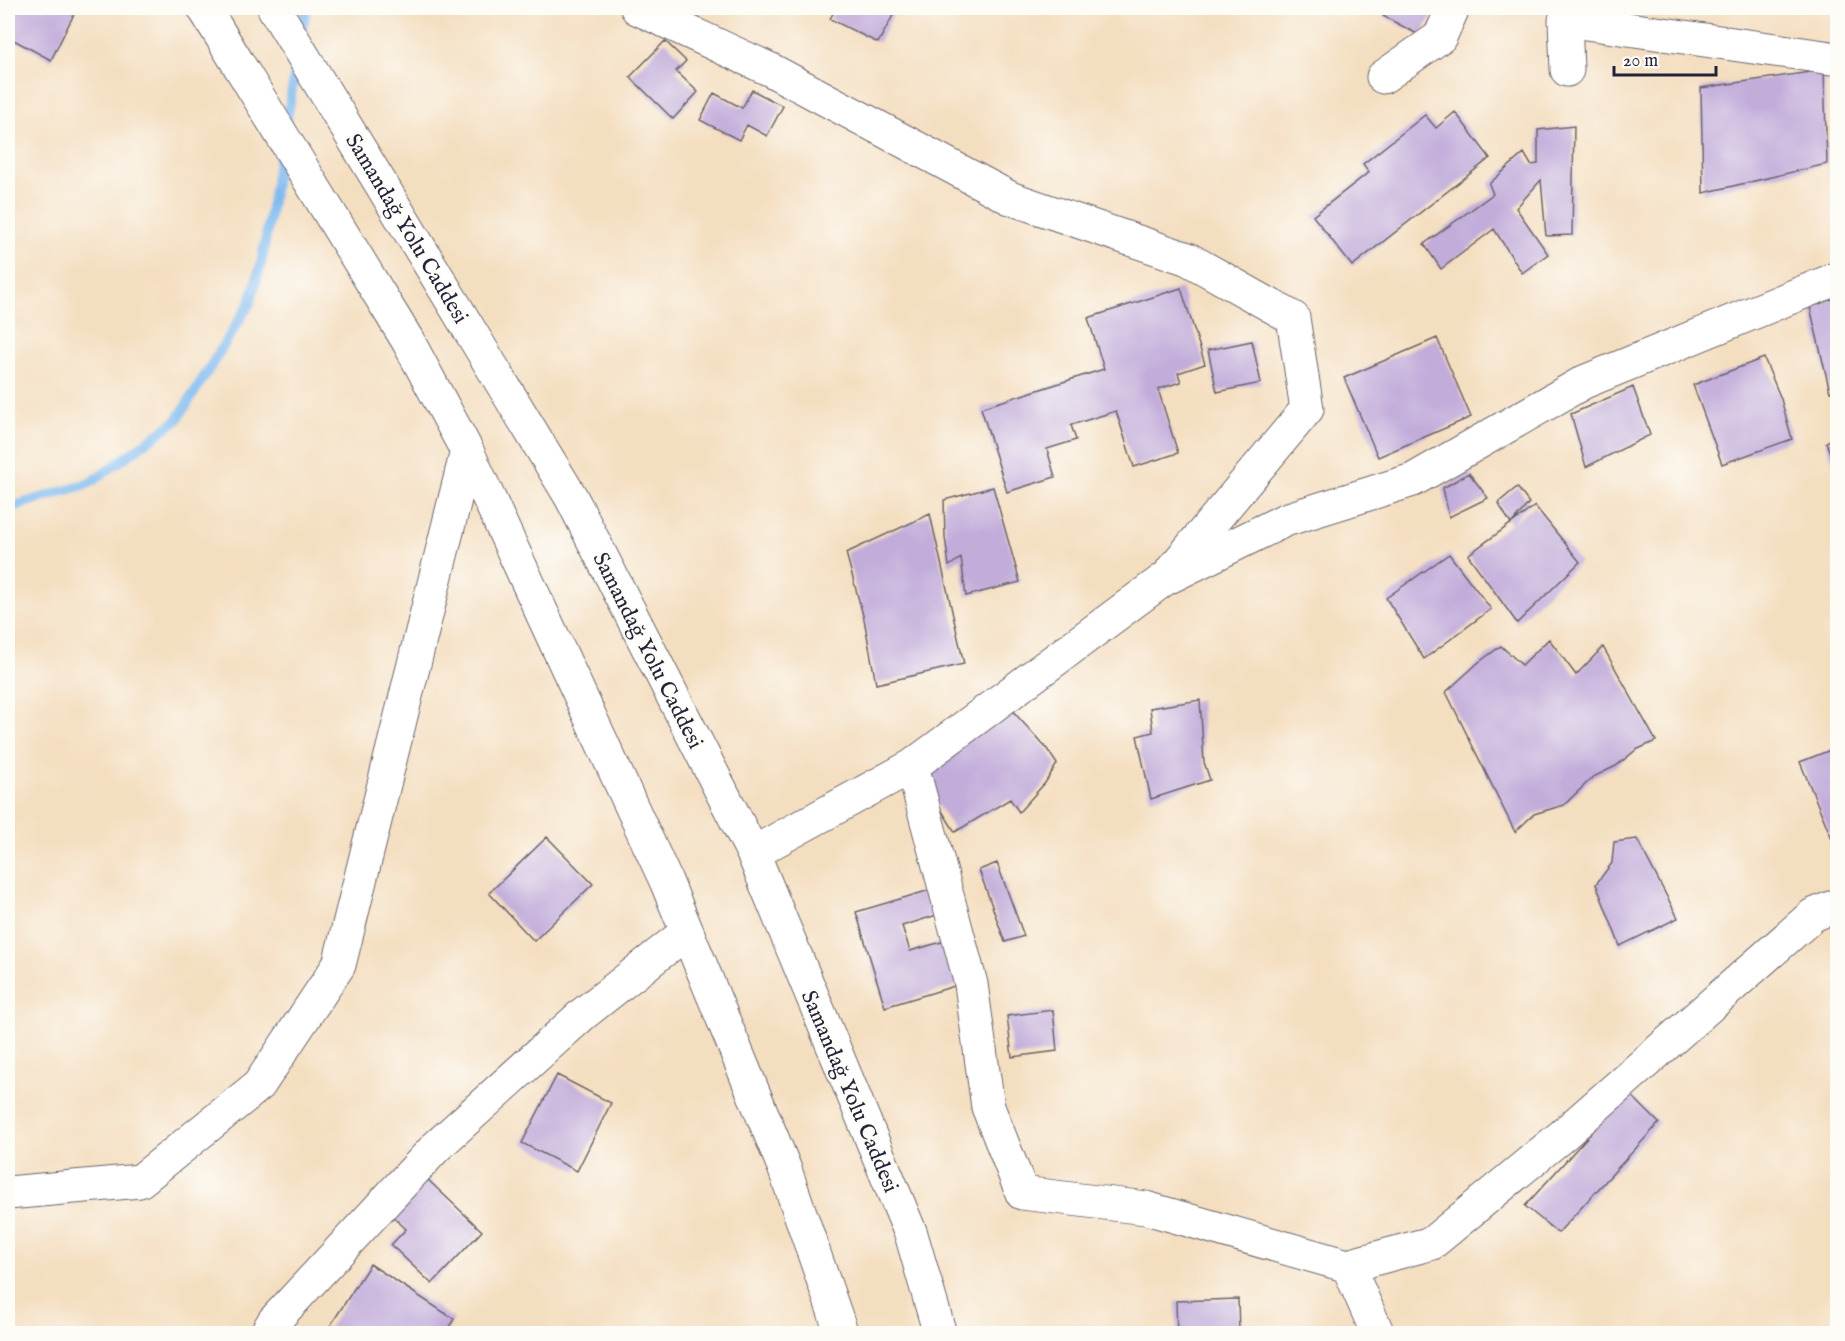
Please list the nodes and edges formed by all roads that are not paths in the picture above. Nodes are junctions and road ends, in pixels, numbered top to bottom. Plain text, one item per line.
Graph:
1 (204, 8) edge
2 (274, 8) edge
3 (637, 8) edge
4 (1453, 8) edge
5 (1838, 59) edge
6 (1567, 70) dead end
7 (1383, 76) dead end
8 (1838, 278) edge
9 (467, 451) junction
10 (1164, 580) junction
11 (912, 766) junction
12 (753, 853) junction
13 (1838, 905) edge
14 (687, 932) junction
15 (8, 1193) edge
16 (1348, 1266) junction
17 (266, 1334) edge
18 (842, 1334) edge
19 (939, 1334) edge
20 (1378, 1334) edge

1 - 9 main road
2 - 12 main road, Samandağ Yolu Caddesi
3 - 10 main road
4 - 7 main road
5 - 6 main road
8 - 10 main road
9 - 14 main road
9 - 15 main road
10 - 11 main road
11 - 12 main road
11 - 16 main road
12 - 19 main road, Samandağ Yolu Caddesi
13 - 16 main road
14 - 17 main road
14 - 18 main road
16 - 20 main road

